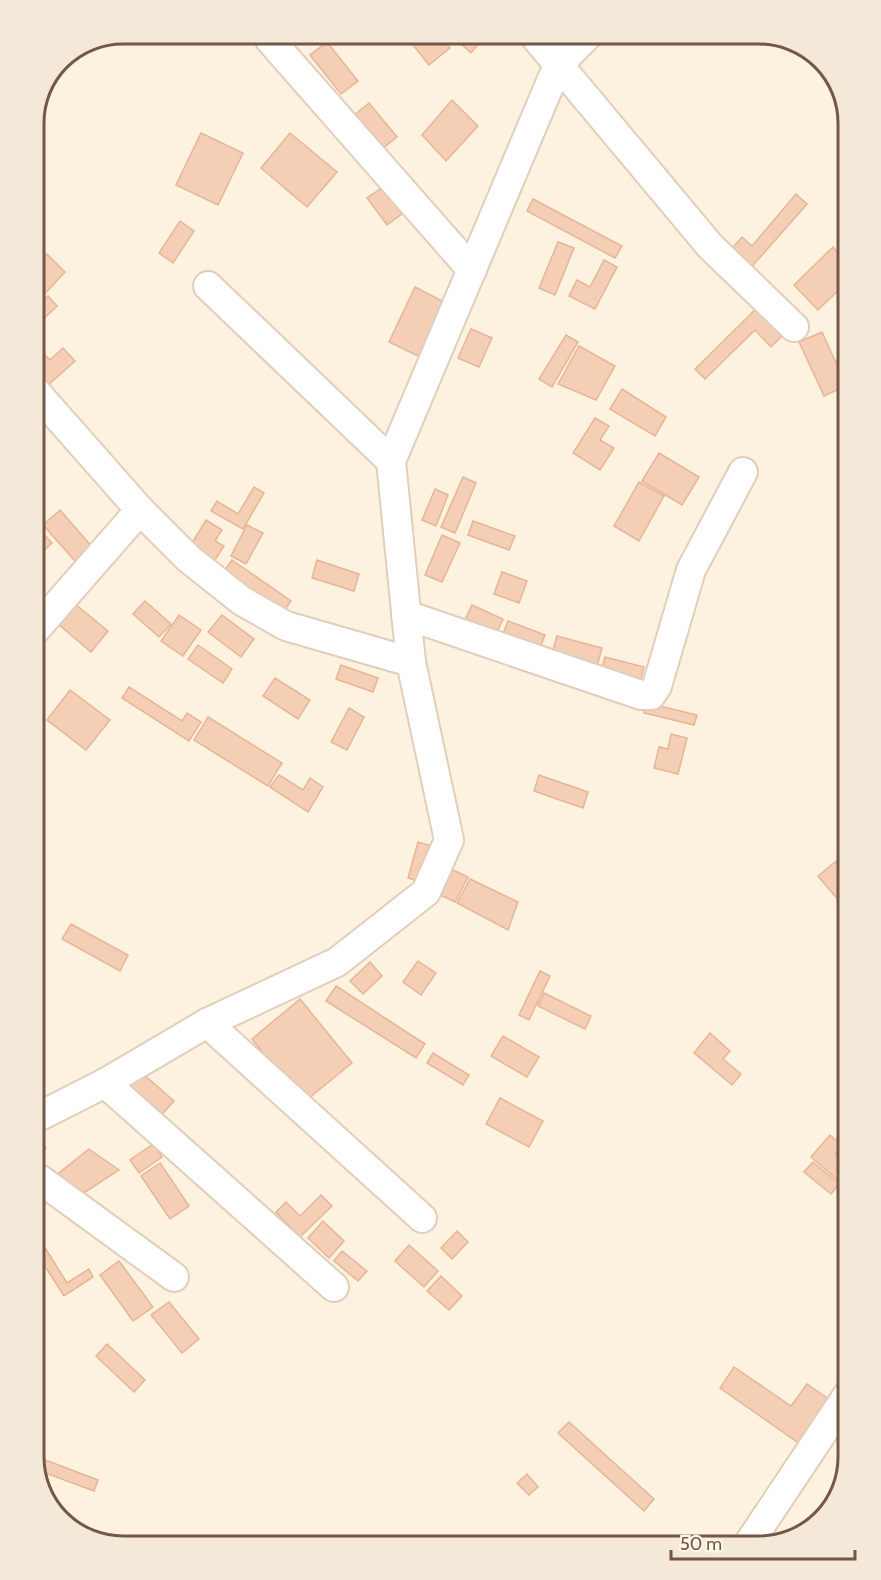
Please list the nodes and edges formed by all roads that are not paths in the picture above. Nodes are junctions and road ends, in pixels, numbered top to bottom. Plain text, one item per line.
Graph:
1 (274, 44) edge
2 (541, 44) edge
3 (579, 44) edge
4 (558, 65) junction
5 (472, 270) junction
6 (208, 286) dead end
7 (794, 327) dead end
8 (44, 402) edge
9 (391, 461) junction
10 (743, 472) dead end
11 (140, 510) junction
12 (406, 615) junction
13 (44, 620) edge
14 (411, 662) junction
15 (207, 1023) junction
16 (105, 1083) junction
17 (43, 1114) edge
18 (43, 1182) edge
19 (422, 1218) dead end
20 (174, 1277) dead end
21 (334, 1287) dead end
22 (838, 1411) edge
23 (754, 1536) edge

1 - 5 street
2 - 4 street
3 - 4 street
4 - 5 street
4 - 7 street
5 - 9 street
6 - 9 street
8 - 11 street
9 - 12 street
10 - 12 street
11 - 13 street
11 - 14 street
12 - 14 street
14 - 15 street
15 - 16 street
15 - 19 street
16 - 17 street
16 - 21 street
18 - 20 street
22 - 23 street

